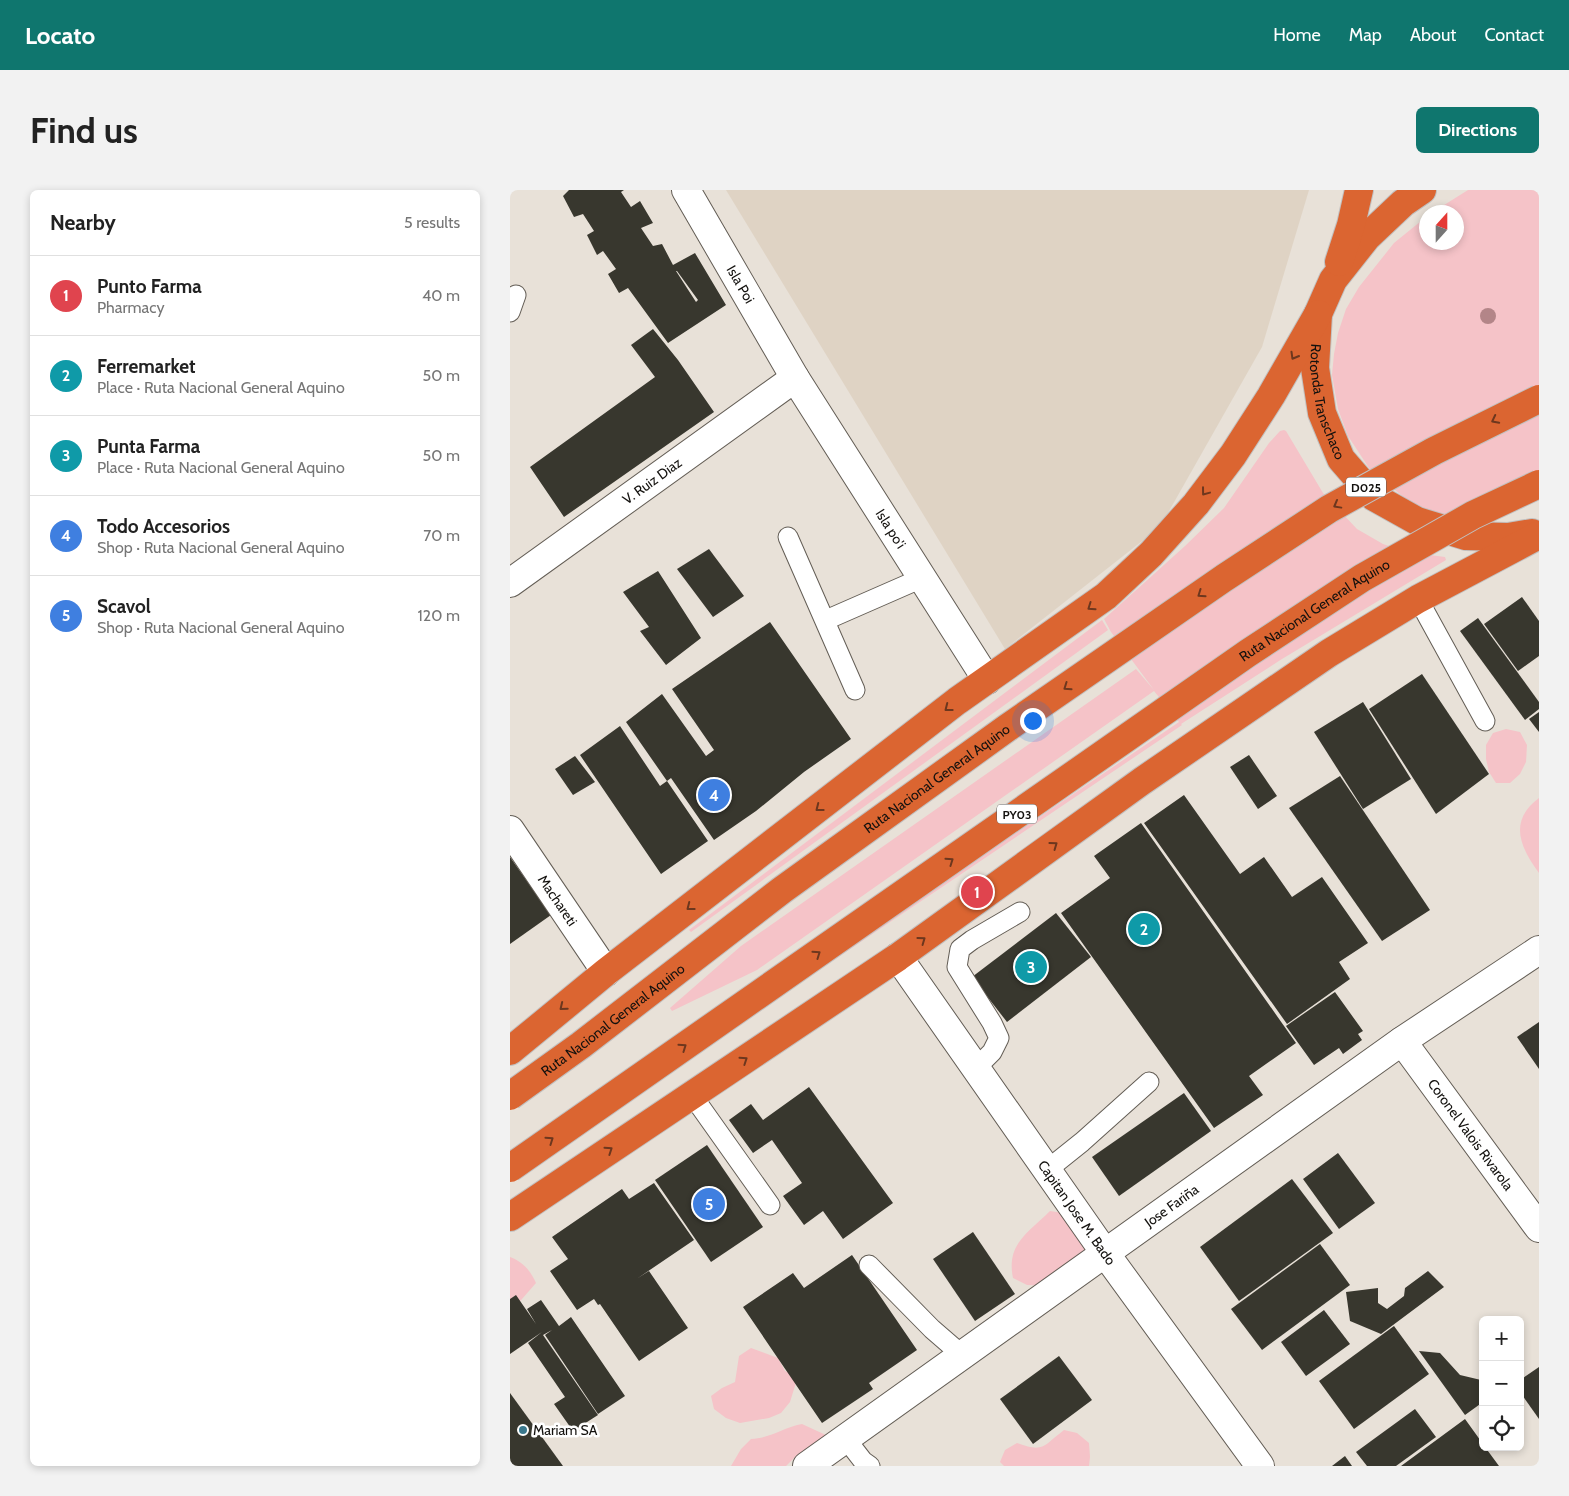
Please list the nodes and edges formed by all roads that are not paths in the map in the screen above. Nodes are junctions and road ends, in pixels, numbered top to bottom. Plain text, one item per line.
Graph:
1 (686, 190) edge
2 (1359, 190) edge
3 (1422, 190) edge
4 (1333, 280) junction
5 (1318, 314) junction
6 (795, 378) junction
7 (1539, 399) edge
8 (1539, 484) edge
9 (1539, 531) edge
10 (1539, 535) edge
11 (788, 537) dead end
12 (922, 578) junction
13 (510, 583) edge
14 (1418, 599) junction
15 (826, 620) junction
16 (987, 680) junction
17 (855, 690) dead end
18 (1485, 721) dead end
19 (510, 830) edge
20 (1020, 912) dead end
21 (954, 916) junction
22 (972, 940) junction
23 (1539, 950) edge
24 (898, 956) junction
25 (606, 972) junction
26 (1402, 1041) junction
27 (510, 1051) edge
28 (976, 1068) junction
29 (1148, 1082) dead end
30 (692, 1095) junction
31 (510, 1096) edge
32 (510, 1168) edge
33 (1047, 1170) junction
34 (770, 1205) dead end
35 (510, 1216) edge
36 (1539, 1228) edge
37 (1105, 1253) junction
38 (869, 1265) dead end
39 (962, 1356) junction
40 (846, 1438) junction
41 (816, 1463) edge
42 (870, 1466) edge
43 (1260, 1466) edge

1 - 6 street, Isla Poi
2 - 4 highway, D025
3 - 4 highway, Rotonda Transchaco / D025
4 - 5 highway, Rotonda Transchaco / D025
5 - 9 highway, Rotonda Transchaco / D025
5 -> 16 highway
6 - 12 street, Isla po'i
6 - 13 street, V. Ruiz Diaz
7 -> 31 highway, Ruta Nacional General Aquino, bridge
32 -> 8 highway, Ruta Nacional General Aquino / PY03, bridge
10 - 14 highway
11 - 15 lane
12 - 15 lane
12 - 16 street, Isla po'i
14 - 18 lane
21 -> 14 highway
15 - 17 lane
16 -> 25 highway
19 - 25 street, Machareti
20 - 22 lane
21 - 22 lane
24 -> 21 highway
22 - 28 lane
23 - 26 street, Jose Fariña
24 - 28 street, Capitan Jose M. Bado
30 -> 24 highway
25 -> 27 highway
26 - 36 street, Coronel Valois Rivarola
26 - 37 street, Jose Fariña
28 - 33 street, Capitan Jose M. Bado
29 - 33 lane
30 - 34 lane
35 -> 30 highway
33 - 37 street, Capitan Jose M. Bado
37 - 39 street, Jose Fariña
37 - 43 street, Capitan Jose M. Bado
38 - 39 lane
39 - 40 street, Jose Fariña
40 - 41 street, Jose Fariña
40 - 42 lane

